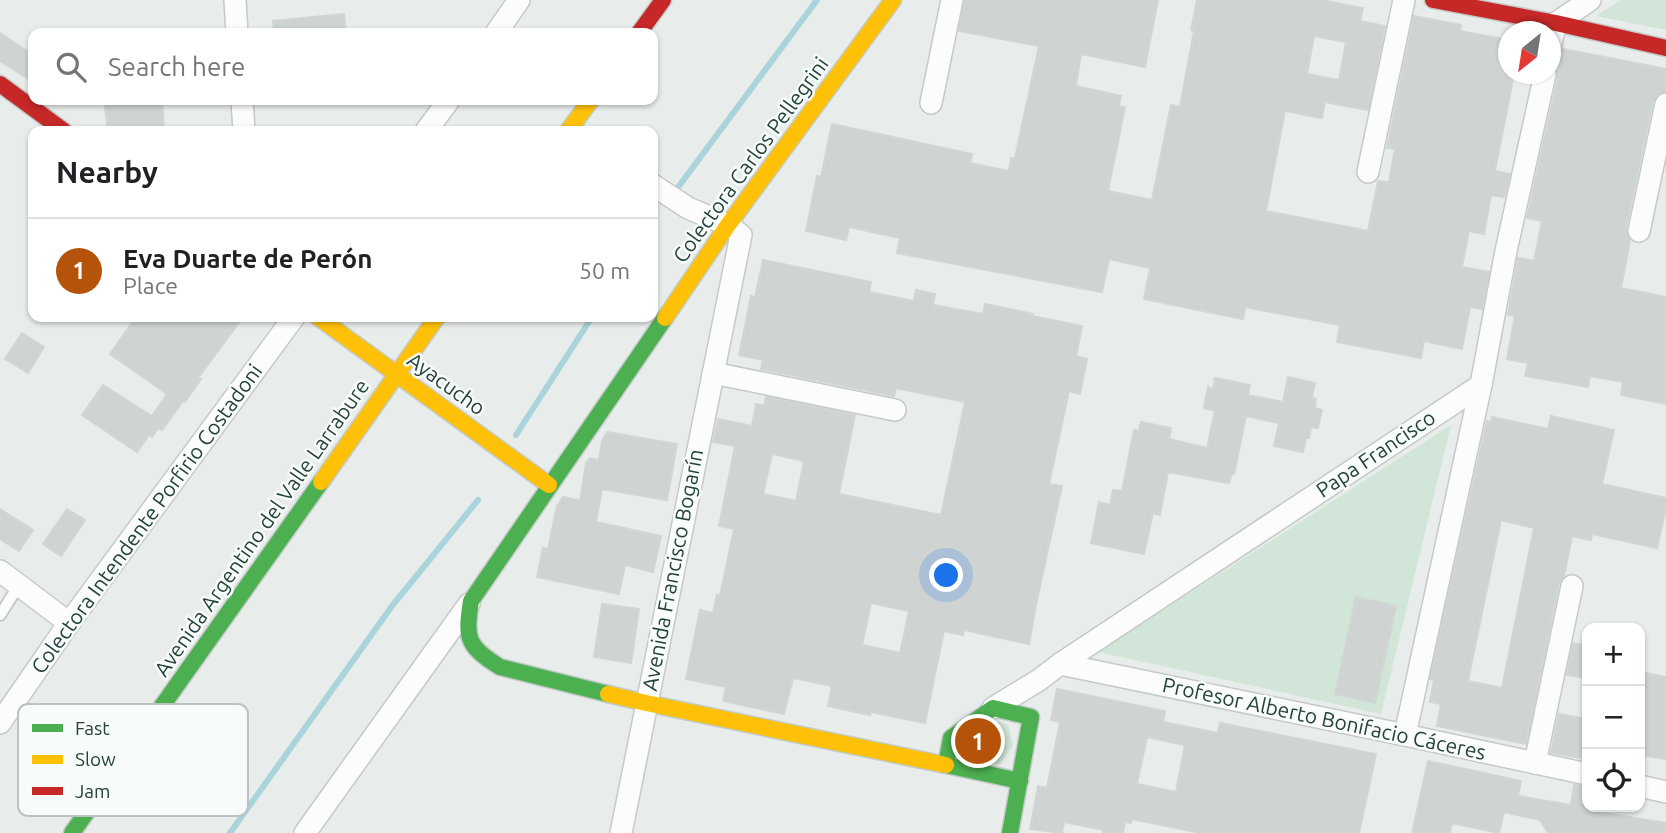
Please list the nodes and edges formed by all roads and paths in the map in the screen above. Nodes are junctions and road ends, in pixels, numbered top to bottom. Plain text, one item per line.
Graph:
1 (235, 0) edge
2 (519, 0) edge
3 (663, 0) edge
4 (893, 0) edge
5 (952, 0) edge
6 (1404, 0) edge
7 (1433, 0) edge
8 (1590, 0) edge
9 (1545, 21) edge
10 (1559, 21) edge
11 (1561, 24) edge
12 (237, 28) edge
13 (499, 28) edge
14 (643, 28) edge
15 (1666, 48) edge
16 (1543, 84) edge
17 (0, 85) edge
18 (931, 103) dead end
19 (1666, 104) edge
20 (242, 105) edge
21 (445, 105) edge
22 (589, 105) edge
23 (57, 126) edge
24 (244, 126) edge
25 (430, 126) edge
26 (579, 126) edge
27 (1368, 172) dead end
28 (658, 188) edge
29 (728, 225) junction
30 (1639, 231) dead end
31 (290, 322) edge
32 (325, 322) edge
33 (433, 322) edge
34 (713, 373) junction
35 (396, 374) junction
36 (1481, 385) junction
37 (895, 410) dead end
38 (550, 485) junction
39 (0, 571) edge
40 (19, 586) junction
41 (1572, 586) dead end
42 (471, 601) junction
43 (0, 615) edge
44 (69, 623) junction
45 (1060, 664) junction
46 (1039, 680) junction
47 (163, 704) edge
48 (646, 704) junction
49 (993, 708) junction
50 (1031, 717) junction
51 (0, 723) edge
52 (1405, 735) junction
53 (1535, 763) junction
54 (946, 765) junction
55 (1582, 774) edge
56 (1020, 781) junction
57 (1645, 787) edge
58 (1666, 792) edge
59 (84, 816) edge
60 (72, 833) edge
61 (305, 833) edge
62 (621, 833) edge
63 (1010, 833) edge

1 - 12 street
2 - 13 street
3 - 14 main road
4 - 29 main road, Colectora Carlos Pellegrini
5 - 18 street
6 - 27 street
7 - 9 main road
8 - 10 street
11 - 15 main road
16 - 36 street
17 - 23 main road
19 - 30 street
20 - 24 street
21 - 25 street
22 - 26 main road
28 - 29 street
29 - 34 street, Avenida Francisco Bogarín
29 - 38 main road, Colectora Carlos Pellegrini
31 - 44 street, Colectora Intendente Porfirio Costadoni
32 - 35 main road, Ayacucho
33 - 35 main road, Avenida Argentino del Valle Larrabure
34 - 37 street
34 - 48 street, Avenida Francisco Bogarín
35 - 38 main road, Ayacucho
35 - 47 main road, Avenida Argentino del Valle Larrabure
36 - 45 street, Papa Francisco
36 - 52 street
38 - 42 main road, Colectora Carlos Pellegrini
39 - 40 street
40 - 43 lane
40 - 44 street
41 - 53 street
42 - 48 main road
42 - 61 street
44 - 51 street, Colectora Intendente Porfirio Costadoni
45 - 46 street, Papa Francisco
45 - 52 street, Profesor Alberto Bonifacio Cáceres
46 - 49 street, Papa Francisco
46 - 50 street
48 - 54 main road, Avenida Francisco Bogarín
48 - 62 street
49 - 50 main road
49 - 54 main road
50 - 56 main road
52 - 53 street, Profesor Alberto Bonifacio Cáceres
53 - 55 street, Profesor Alberto Bonifacio Cáceres
54 - 56 main road, Avenida Francisco Bogarín
56 - 63 main road
57 - 58 street
59 - 60 main road, Avenida Argentino del Valle Larrabure

